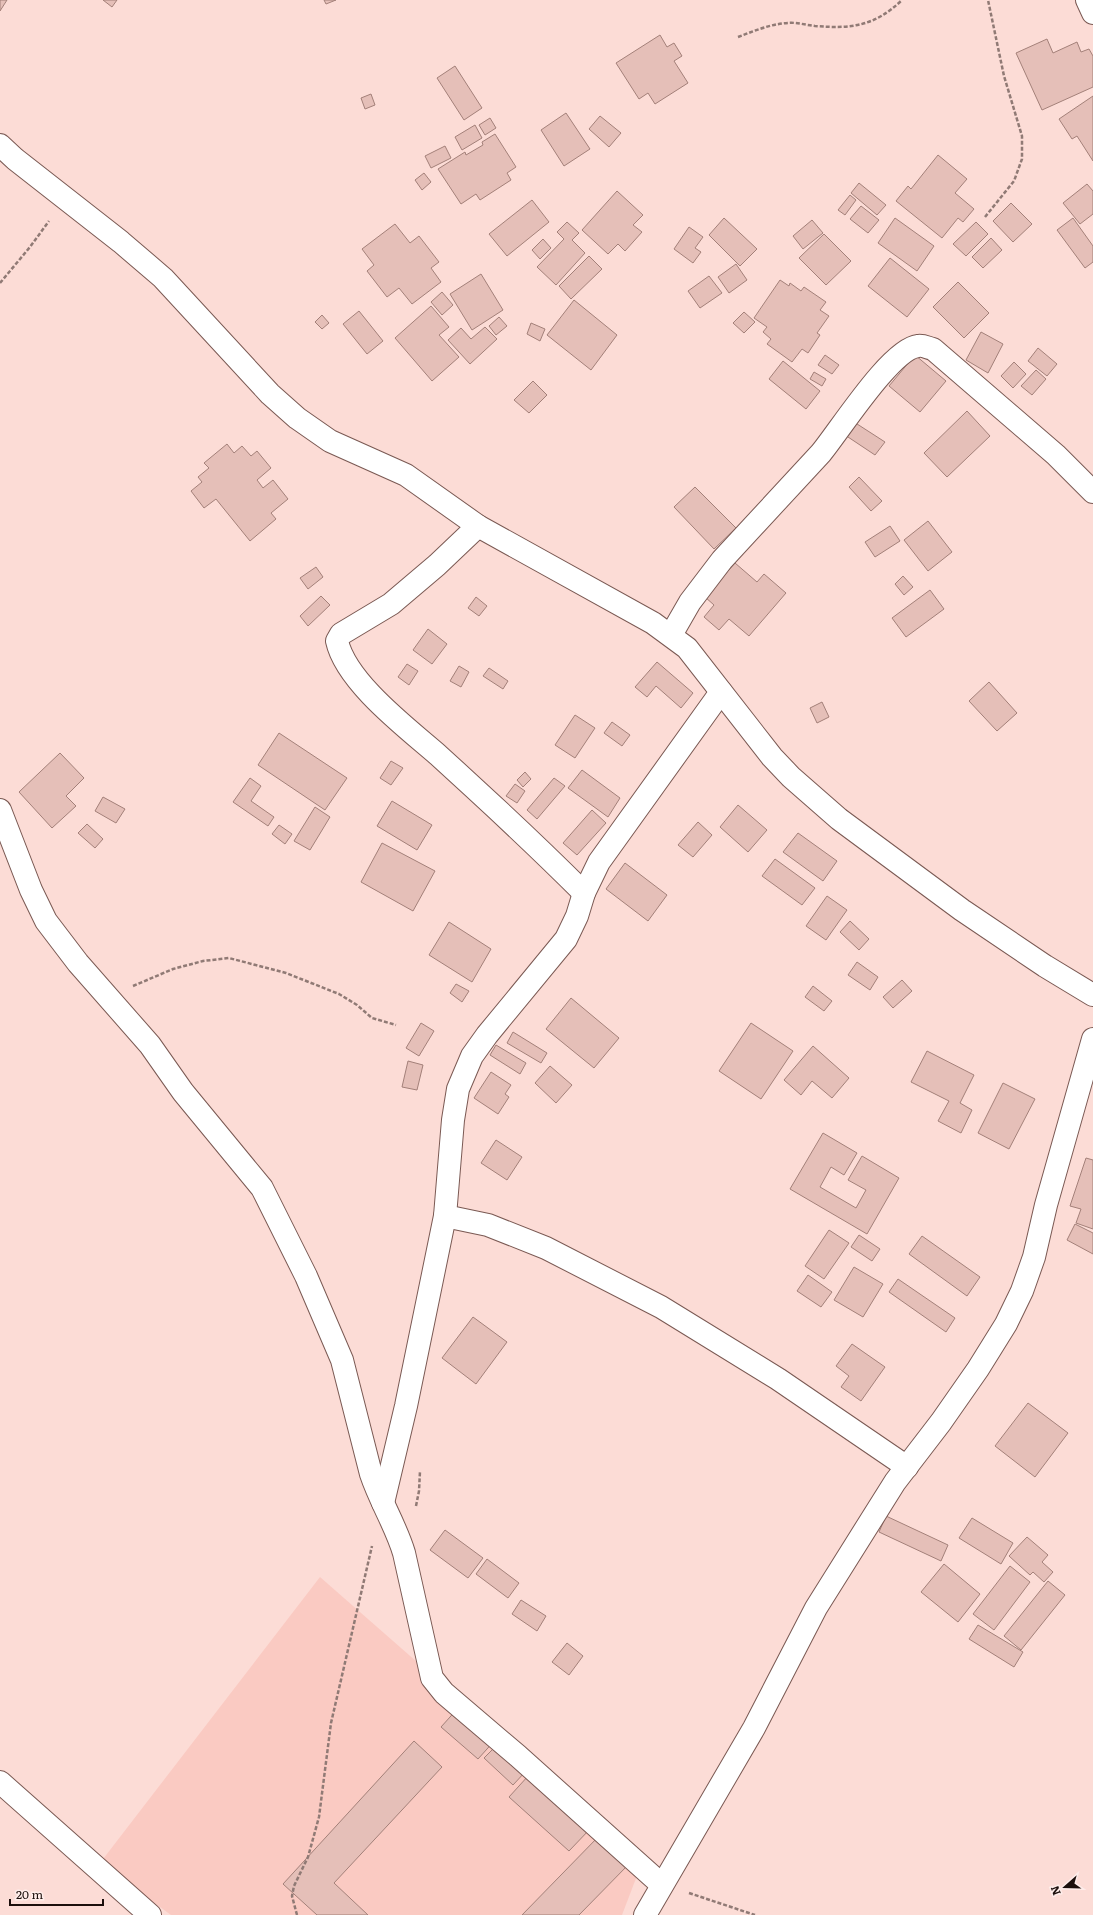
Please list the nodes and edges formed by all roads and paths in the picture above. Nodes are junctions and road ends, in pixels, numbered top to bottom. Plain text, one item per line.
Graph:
1 (902, 0) edge
2 (988, 0) edge
3 (1087, 0) edge
4 (1093, 13) edge
5 (738, 37) dead end
6 (0, 145) edge
7 (50, 186) junction
8 (985, 217) dead end
9 (0, 283) edge
10 (1093, 492) edge
11 (478, 526) junction
12 (671, 635) junction
13 (721, 692) junction
14 (0, 810) edge
15 (584, 893) junction
16 (1093, 995) edge
17 (109, 998) junction
18 (396, 1026) dead end
19 (1093, 1039) edge
20 (445, 1216) junction
21 (907, 1467) junction
22 (382, 1503) junction
23 (0, 1782) edge
24 (662, 1885) junction
25 (150, 1915) edge
26 (297, 1915) edge
27 (645, 1915) edge
28 (755, 1915) edge

1 - 5 path
2 - 8 path
3 - 4 street
6 - 7 street
7 - 9 path
7 - 11 street
10 - 12 street
11 - 12 street
11 - 15 street
12 - 13 street
13 - 15 street
13 - 16 street
14 - 17 street
15 - 20 street
17 - 18 path
17 - 22 street
19 - 21 street
20 - 21 street
20 - 22 street
21 - 24 street
22 - 24 street
22 - 26 path
23 - 25 street
24 - 27 street
24 - 28 path

